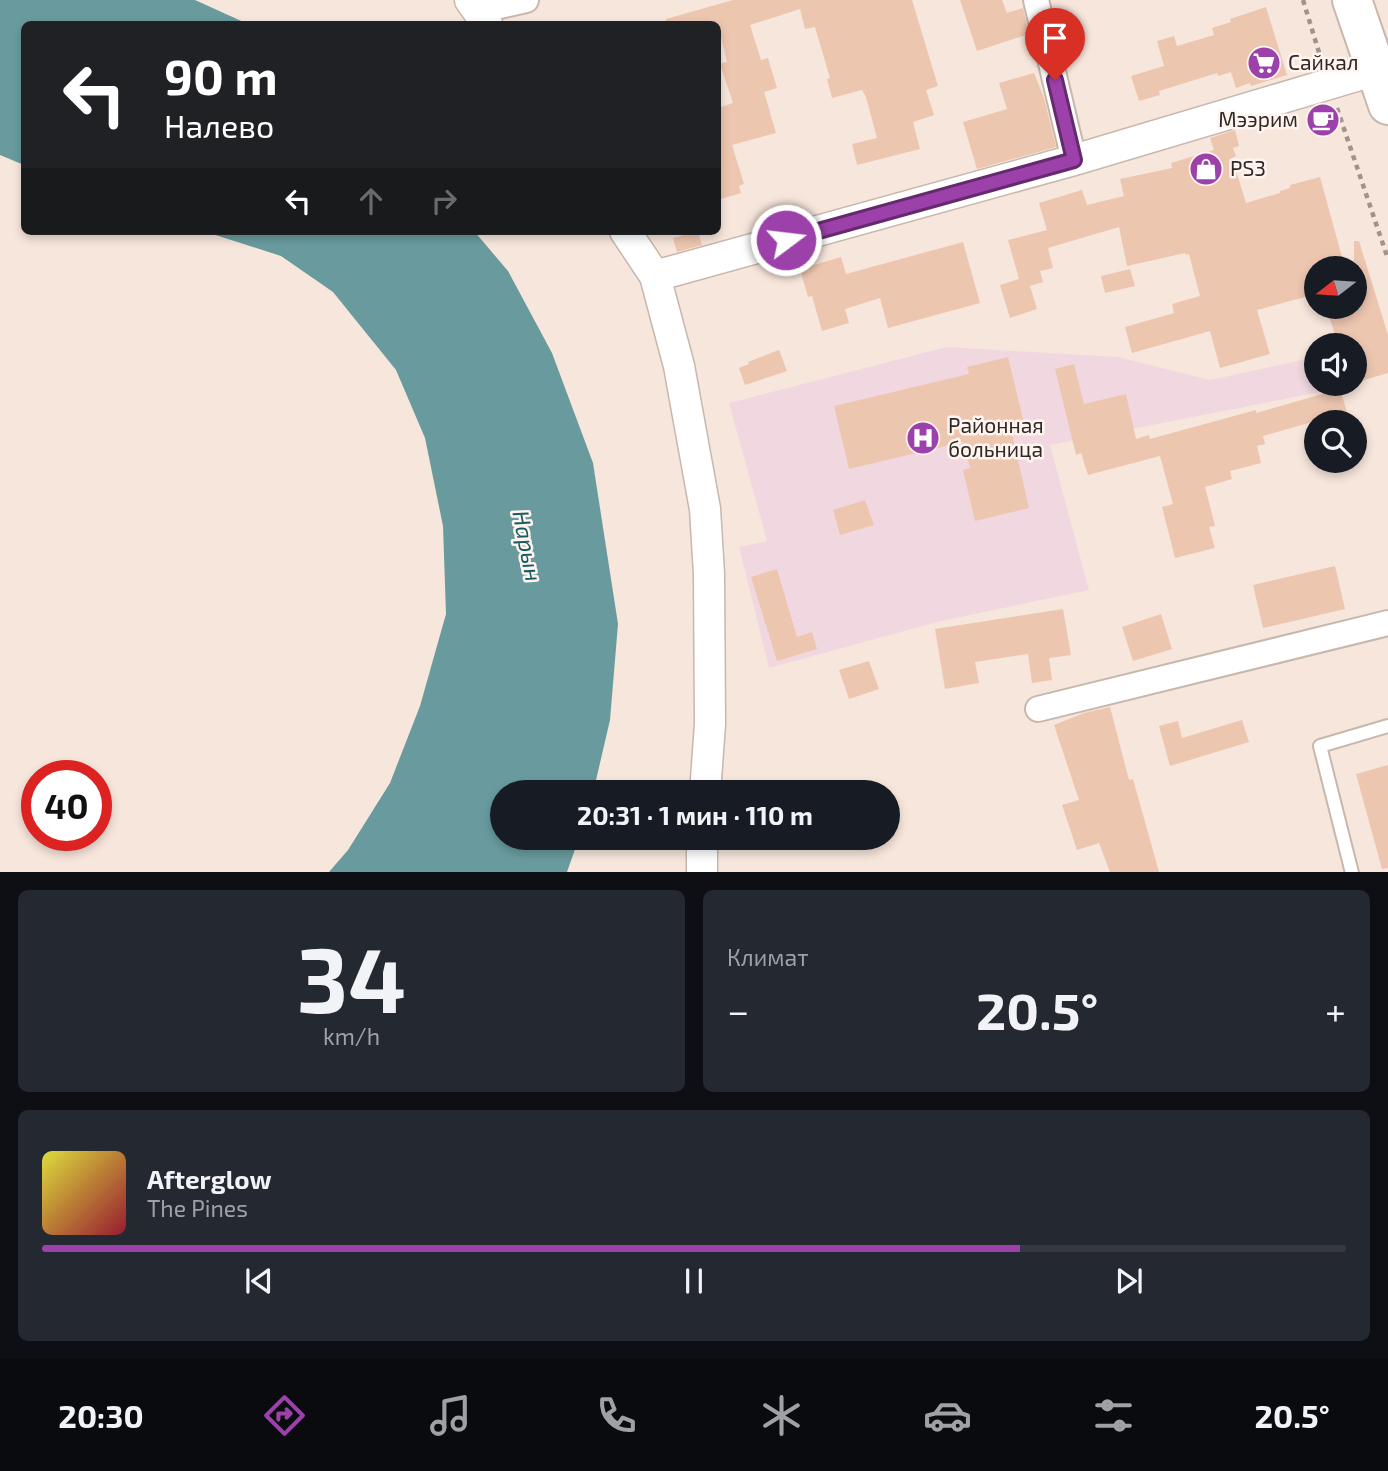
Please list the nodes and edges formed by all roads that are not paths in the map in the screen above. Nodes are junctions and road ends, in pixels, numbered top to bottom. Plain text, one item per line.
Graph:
1 (526, 0) edge
2 (1036, 0) edge
3 (1352, 0) edge
4 (478, 12) edge
5 (1382, 88) edge
6 (1074, 160) junction
7 (628, 235) edge
8 (655, 276) junction
9 (1388, 623) edge
10 (1038, 709) dead end
11 (1388, 726) edge
12 (706, 780) edge
13 (702, 850) edge
14 (702, 872) edge
15 (1352, 872) edge

1 - 4 street
2 - 6 street
3 - 5 main road
5 - 6 street
6 - 8 street
7 - 8 street
8 - 12 street
9 - 10 street
11 - 15 lane
13 - 14 street

